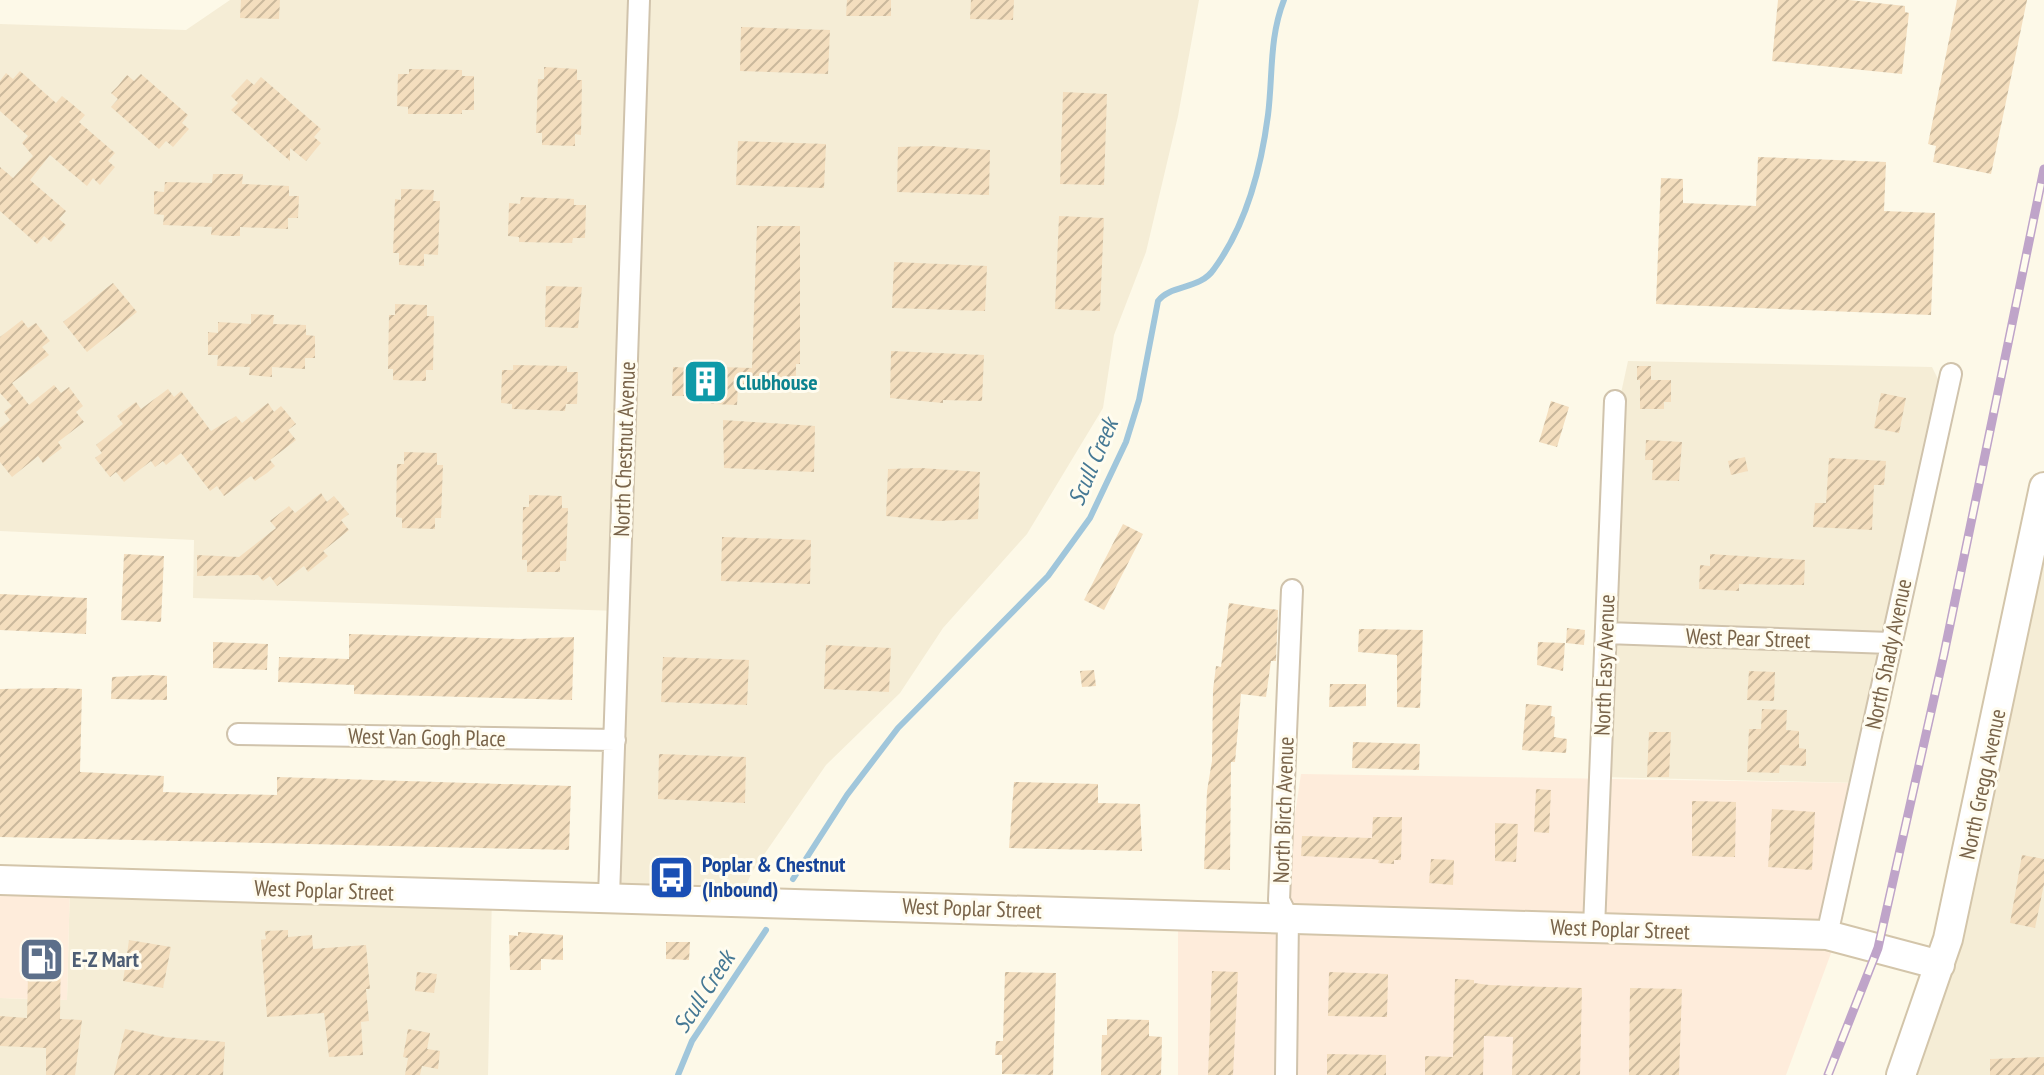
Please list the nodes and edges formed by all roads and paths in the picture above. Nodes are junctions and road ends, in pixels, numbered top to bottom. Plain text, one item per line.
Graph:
1 (639, 0) edge
2 (1951, 374) dead end
3 (1615, 401) dead end
4 (2044, 487) edge
5 (1292, 590) dead end
6 (1606, 633) junction
7 (1890, 643) junction
8 (238, 734) dead end
9 (615, 740) junction
10 (0, 880) edge
11 (609, 897) junction
12 (1288, 918) junction
13 (1594, 928) junction
14 (1827, 935) junction
15 (1940, 965) junction
16 (1286, 1075) edge
17 (1901, 1075) edge

1 - 9 street, North Chestnut Avenue
2 - 7 street, North Shady Avenue
3 - 6 street, North Easy Avenue
4 - 15 street, North Gregg Avenue
5 - 12 street, North Birch Avenue
6 - 7 street, West Pear Street
6 - 13 street, North Easy Avenue
7 - 14 street, North Shady Avenue
8 - 9 street, West Van Gogh Place
9 - 11 street, North Chestnut Avenue
10 - 11 street, West Poplar Street
11 - 12 street, West Poplar Street
12 - 13 street, West Poplar Street
12 - 16 street, North Birch Avenue
13 - 14 street, West Poplar Street
14 - 15 street, West Poplar Street
15 - 17 street, North Gregg Avenue

